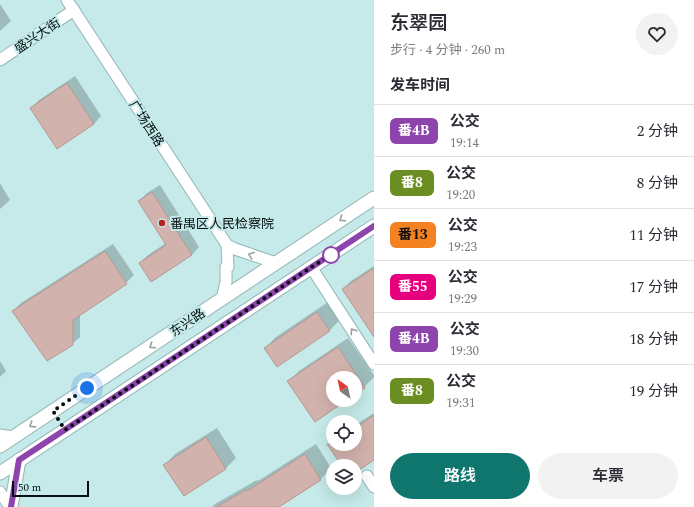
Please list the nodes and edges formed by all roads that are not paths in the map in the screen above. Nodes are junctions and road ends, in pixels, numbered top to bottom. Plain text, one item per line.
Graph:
1 (67, 0) edge
2 (74, 10) junction
3 (0, 60) edge
4 (374, 198) edge
5 (374, 226) edge
6 (227, 245) junction
7 (276, 263) junction
8 (311, 268) junction
9 (222, 299) junction
10 (374, 364) edge
11 (53, 411) junction
12 (65, 430) junction
13 (6, 436) edge
14 (0, 446) edge
15 (19, 460) junction
16 (0, 473) edge
17 (367, 476) dead end
18 (374, 487) edge
19 (0, 492) edge
20 (10, 507) edge

1 - 2 street, 广场西路
2 - 3 street, 盛兴大街
2 - 6 street, 广场西路
4 -> 7 main road, 东兴路
5 - 8 main road, 东兴路
7 -> 6 street
6 - 9 street
7 - 9 main road, 东兴路
10 -> 8 street
8 - 12 main road, 东兴路
9 -> 11 main road, 东兴路
11 - 12 main road
11 -> 13 main road, 东兴路
12 - 15 main road, 东兴路
13 - 14 main road, 东兴路
15 - 16 main road, 东兴路
15 - 20 main road
17 - 18 street
19 - 20 street

